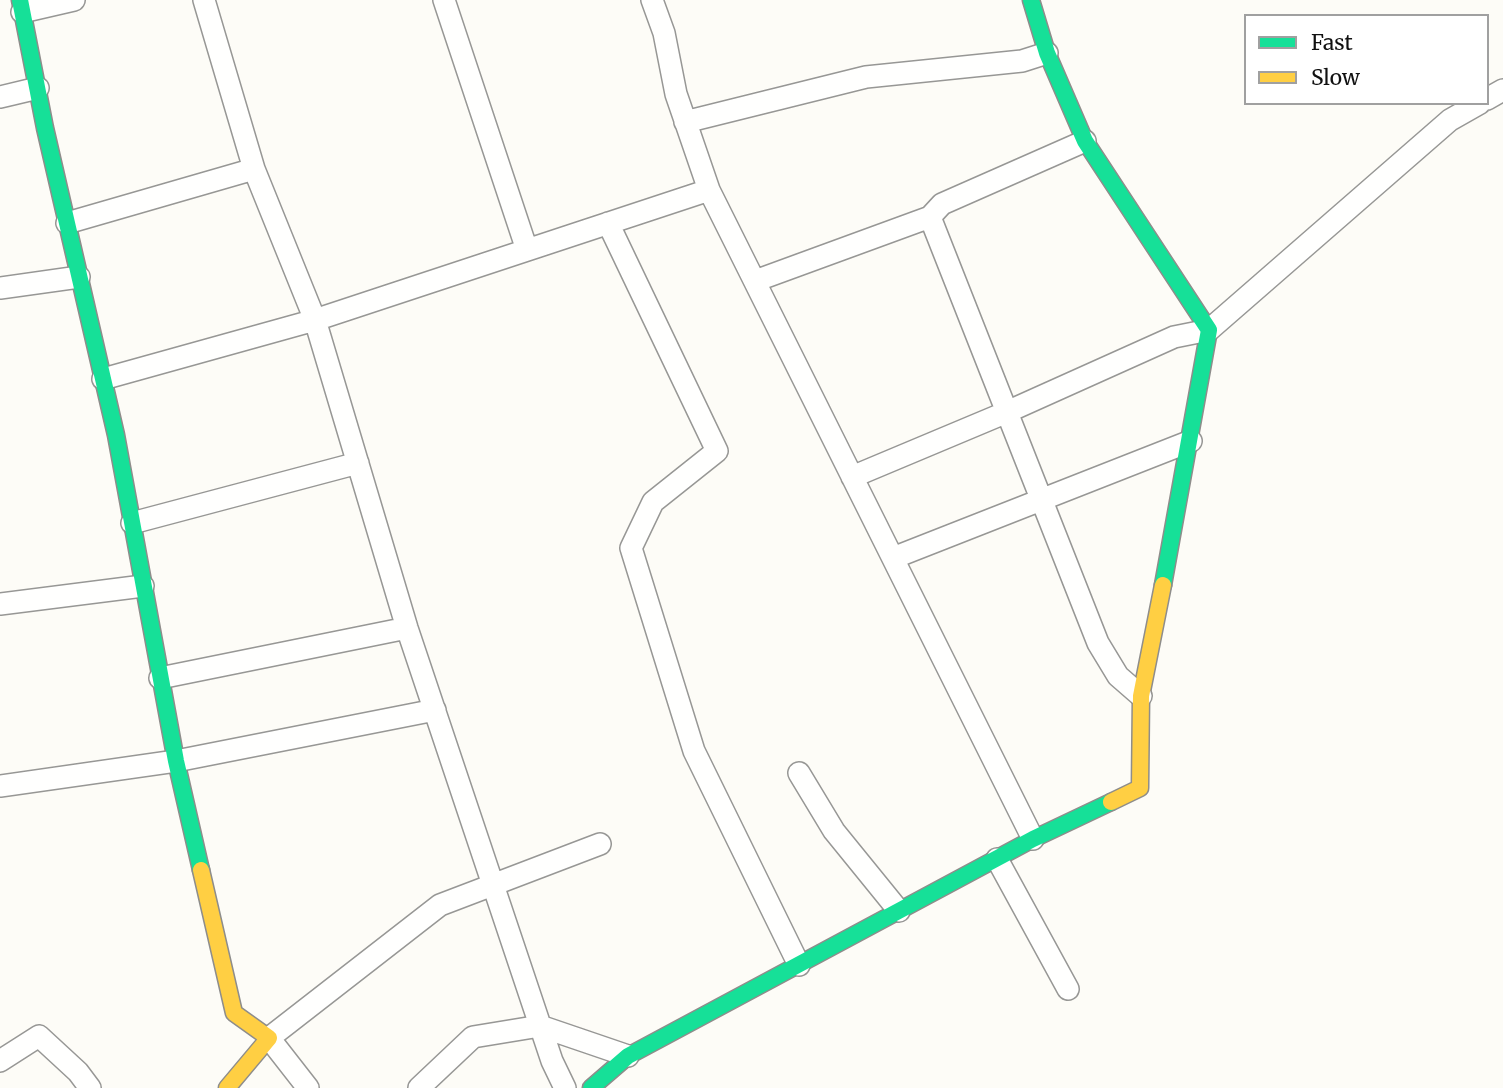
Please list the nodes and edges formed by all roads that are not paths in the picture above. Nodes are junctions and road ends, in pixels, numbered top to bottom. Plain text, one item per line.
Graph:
1 (74, 0) edge
2 (204, 0) edge
3 (444, 0) edge
4 (652, 0) edge
5 (1031, 0) edge
6 (21, 6) edge
7 (1047, 53) junction
8 (38, 88) junction
9 (0, 96) edge
10 (1476, 105) edge
11 (685, 122) junction
12 (1085, 141) junction
13 (254, 169) junction
14 (709, 190) junction
15 (930, 217) junction
16 (67, 223) junction
17 (608, 223) junction
18 (527, 250) junction
19 (79, 277) junction
20 (755, 281) junction
21 (0, 288) edge
22 (315, 320) junction
23 (1209, 330) junction
24 (103, 379) junction
25 (1007, 412) junction
26 (1191, 441) junction
27 (358, 463) junction
28 (852, 477) junction
29 (1042, 498) junction
30 (132, 523) junction
31 (893, 558) junction
32 (143, 586) junction
33 (0, 604) edge
34 (407, 628) junction
35 (160, 678) junction
36 (1141, 696) junction
37 (435, 710) junction
38 (176, 761) junction
39 (799, 773) dead end
40 (0, 786) edge
41 (1033, 839) junction
42 (600, 844) dead end
43 (997, 859) junction
44 (493, 885) junction
45 (899, 911) junction
46 (799, 965) junction
47 (1068, 989) dead end
48 (540, 1026) junction
49 (269, 1038) junction
50 (628, 1056) junction
51 (0, 1061) edge
52 (90, 1088) edge
53 (228, 1088) edge
54 (308, 1088) edge
55 (419, 1088) edge
56 (565, 1088) edge
57 (591, 1088) edge

1 - 6 street
2 - 13 street
3 - 18 street
4 - 11 street
5 - 7 street
6 - 8 street
7 - 11 street
7 - 12 street
8 - 9 street
8 - 16 street
10 - 23 street
11 - 14 street
12 - 15 street
12 - 23 street
13 - 16 street
13 - 22 street
14 - 17 street
14 - 20 street
15 - 20 street
15 - 25 street
16 - 19 street
17 - 18 street
17 - 46 street
18 - 22 street
19 - 21 street
19 - 24 street
20 - 28 street
22 - 24 street
22 - 27 street
23 - 25 street
23 - 26 street
24 - 30 street
25 - 28 street
25 - 29 street
26 - 29 street
26 - 36 street
27 - 30 street
27 - 34 street
28 - 31 street
29 - 31 street
29 - 36 street
30 - 32 street
31 - 41 street
32 - 33 street
32 - 35 street
34 - 35 street
34 - 37 street
35 - 38 street
36 - 41 street
37 - 38 street
37 - 44 street
38 - 40 street
38 - 49 street
39 - 45 street
41 - 43 street
42 - 44 street
43 - 45 street
43 - 47 street
44 - 48 street
44 - 49 street
45 - 46 street
46 - 50 street
48 - 50 street
48 - 55 street
48 - 56 street
49 - 53 street
49 - 54 street
50 - 57 street
51 - 52 street

